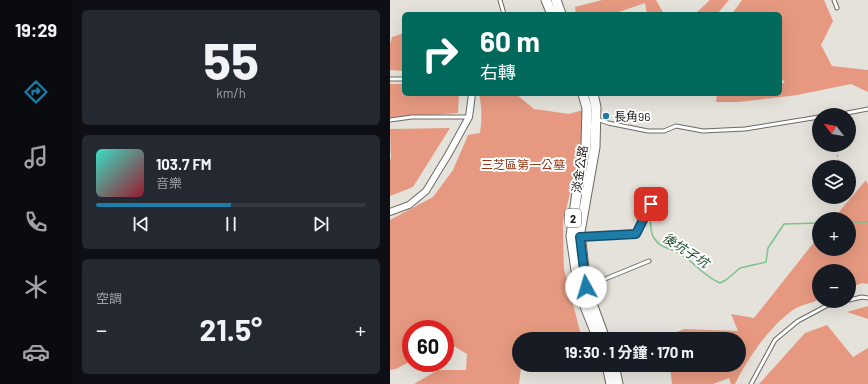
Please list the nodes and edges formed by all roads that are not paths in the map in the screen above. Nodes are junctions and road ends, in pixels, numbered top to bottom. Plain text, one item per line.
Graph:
1 (500, 0) edge
2 (546, 0) edge
3 (556, 0) edge
4 (834, 0) edge
5 (837, 8) dead end
6 (503, 12) edge
7 (551, 12) edge
8 (560, 12) edge
9 (390, 79) edge
10 (402, 79) edge
11 (472, 96) edge
12 (583, 96) edge
13 (593, 96) edge
14 (868, 109) edge
15 (856, 111) edge
16 (469, 117) junction
17 (812, 118) edge
18 (595, 119) junction
19 (390, 120) edge
20 (651, 204) dead end
21 (580, 207) junction
22 (390, 212) edge
23 (580, 237) junction
24 (650, 261) dead end
25 (586, 287) junction
26 (856, 298) edge
27 (868, 298) edge
28 (822, 308) edge
29 (595, 332) edge
30 (602, 332) edge
31 (608, 372) edge
32 (615, 372) edge
33 (611, 384) edge
34 (618, 384) edge
35 (751, 384) edge

1 - 6 lane
2 - 7 main road
3 - 8 main road
4 - 5 lane
9 - 10 lane
11 - 16 street
12 - 21 main road, 淡金公路 / 2
13 - 18 main road, 淡金公路 / 2
14 - 15 lane
16 - 19 lane
16 - 22 street
17 - 18 lane
18 - 21 main road, 淡金公路 / 2
20 - 23 lane
21 - 23 main road, 淡金公路 / 2
21 - 29 main road, 淡金公路 / 2
23 - 25 main road, 淡金公路 / 2
24 - 25 lane
25 - 30 main road, 淡金公路 / 2
26 - 27 lane
28 - 35 lane
31 - 33 main road
32 - 34 main road

